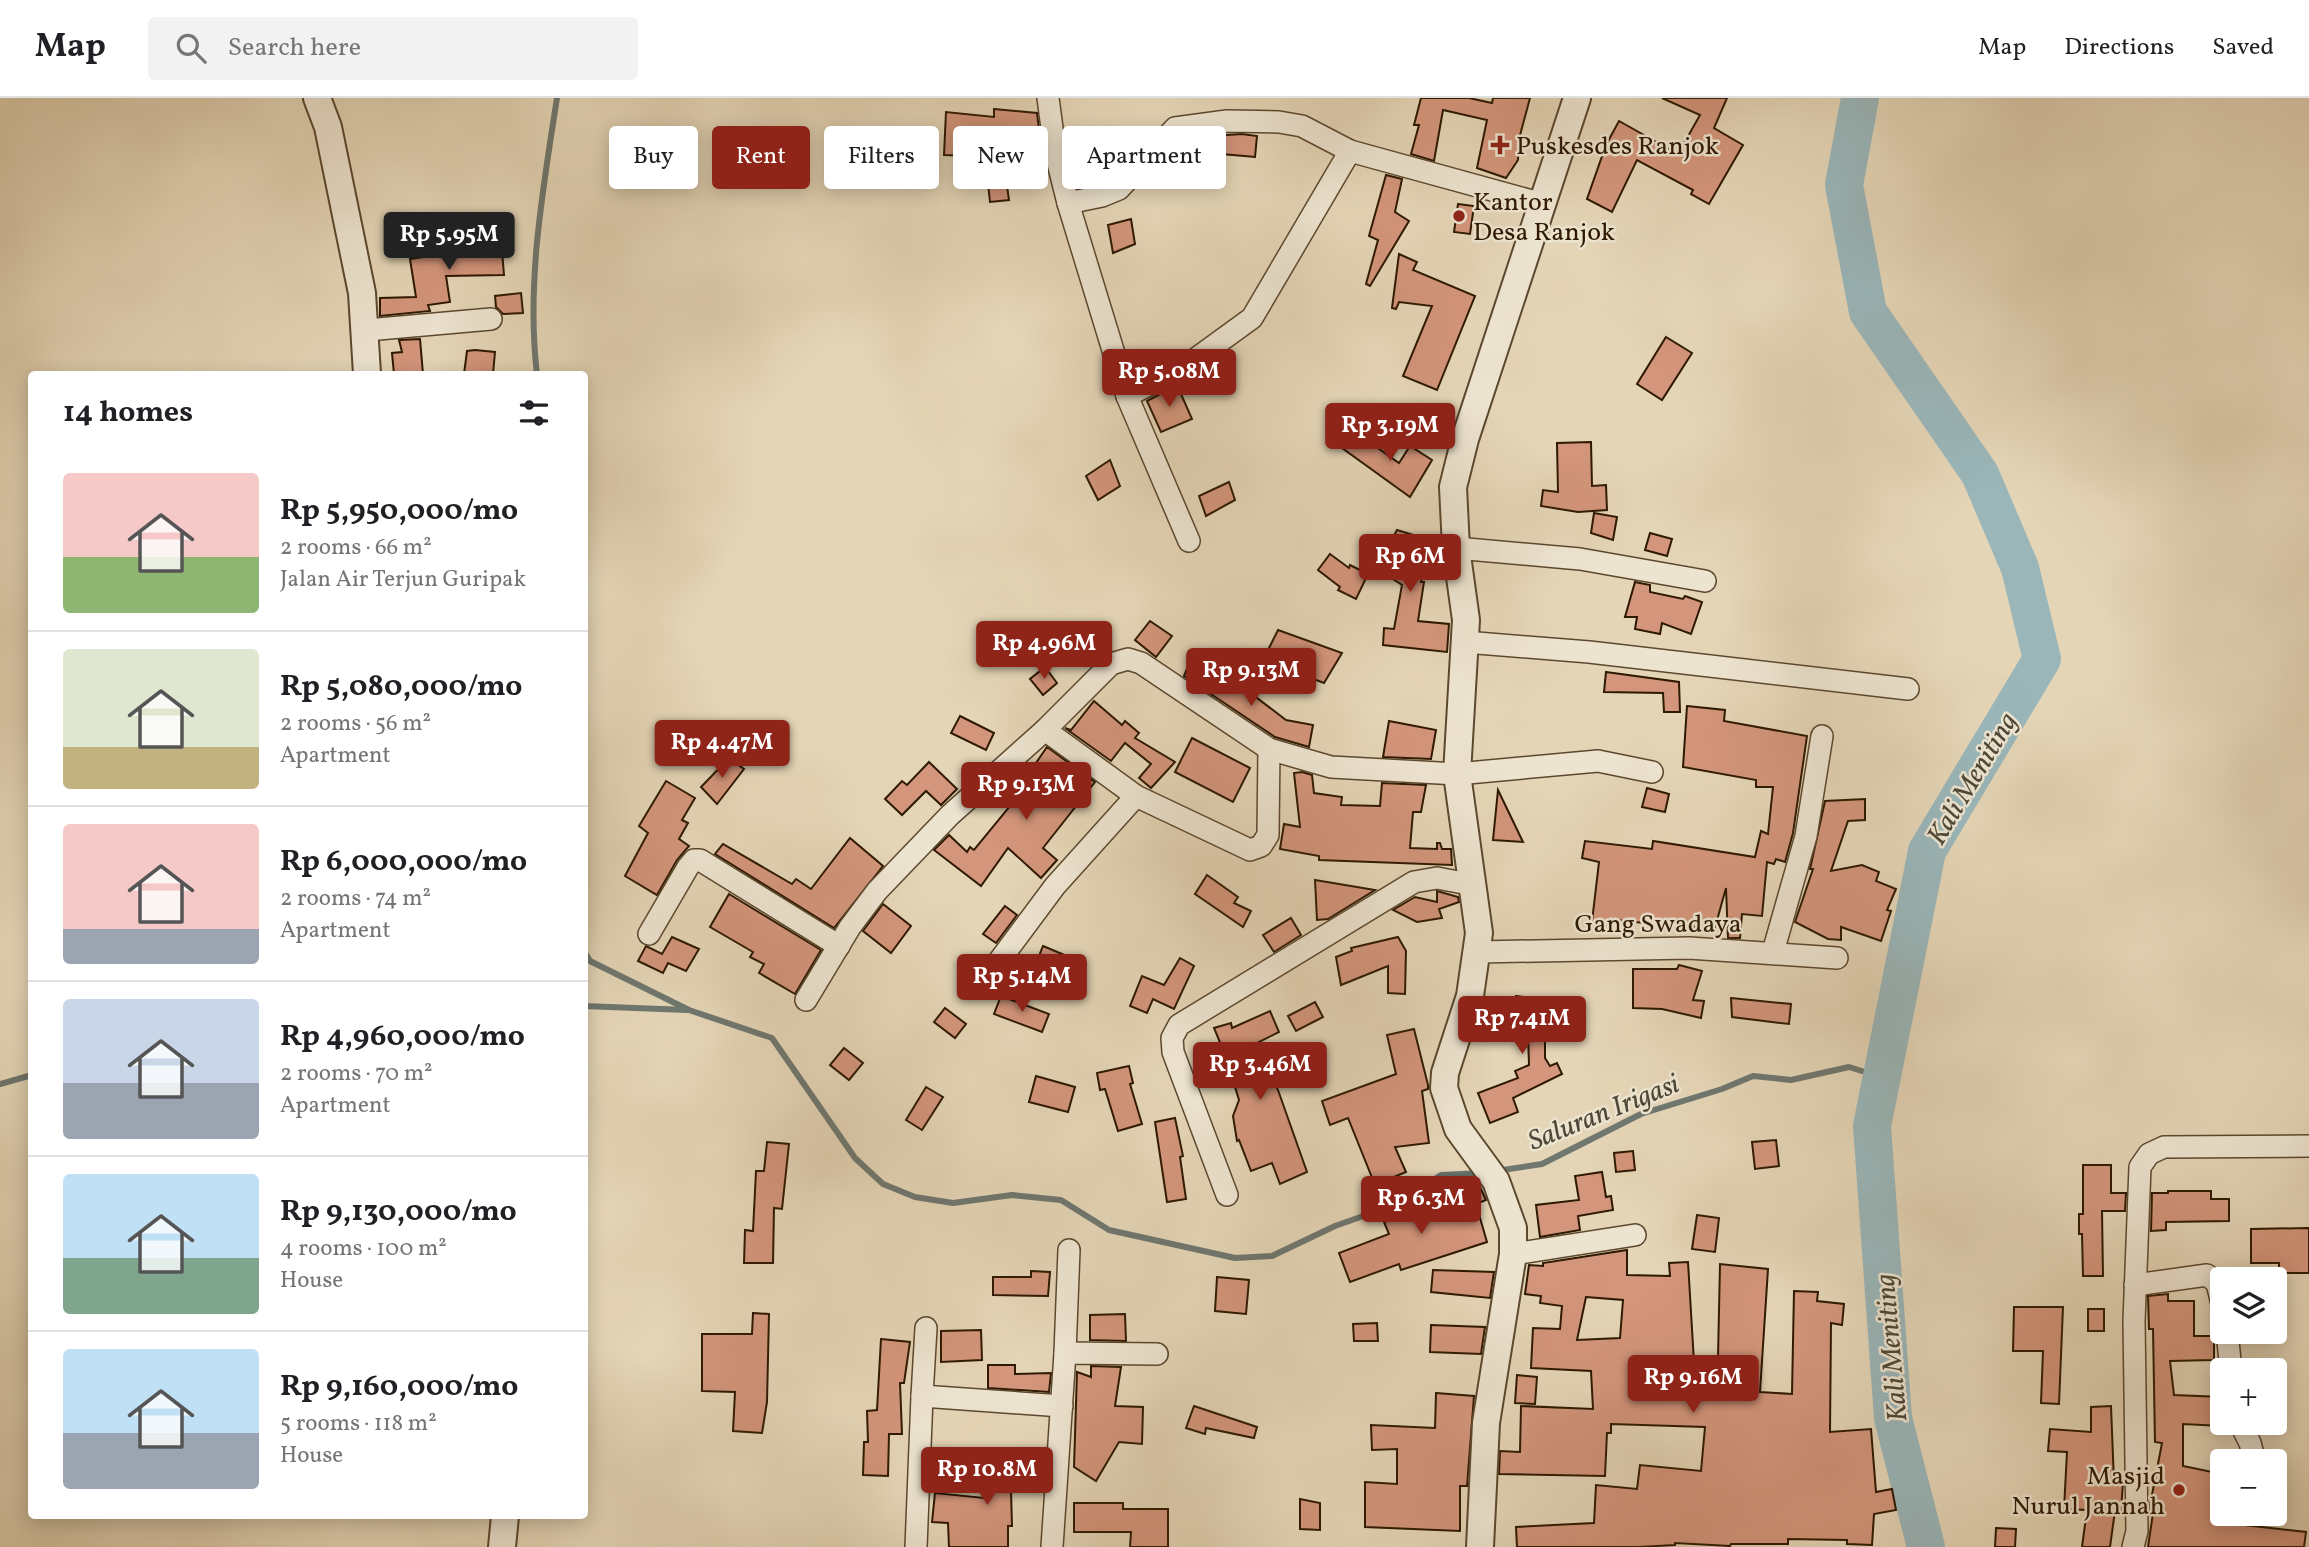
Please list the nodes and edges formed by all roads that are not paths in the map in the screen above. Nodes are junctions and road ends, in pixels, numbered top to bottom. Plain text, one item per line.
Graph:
1 (317, 98) edge
2 (1048, 98) edge
3 (1577, 98) edge
4 (1350, 151) junction
5 (1068, 203) junction
6 (1543, 204) junction
7 (491, 319) dead end
8 (367, 330) junction
9 (367, 371) edge
10 (1127, 396) junction
11 (1189, 541) dead end
12 (1456, 548) junction
13 (1705, 581) dead end
14 (1465, 642) junction
15 (1908, 689) dead end
16 (1045, 730) junction
17 (1822, 736) dead end
18 (1269, 749) junction
19 (1652, 772) dead end
20 (1457, 774) junction
21 (1136, 796) junction
22 (1474, 885) junction
23 (649, 934) dead end
24 (839, 946) junction
25 (1478, 952) junction
26 (1773, 952) junction
27 (1837, 958) dead end
28 (979, 988) dead end
29 (806, 1000) dead end
30 (2309, 1146) edge
31 (1227, 1195) dead end
32 (1634, 1235) dead end
33 (1069, 1250) dead end
34 (1513, 1254) junction
35 (2210, 1277) edge
36 (2135, 1285) junction
37 (926, 1328) dead end
38 (1065, 1353) junction
39 (1157, 1354) dead end
40 (922, 1396) junction
41 (1062, 1406) junction
42 (505, 1519) edge
43 (502, 1547) edge
44 (916, 1547) edge
45 (1052, 1547) edge
46 (1480, 1547) edge
47 (2133, 1547) edge

1 - 8 street
2 - 5 street
3 - 6 street
4 - 5 street
4 - 6 street
4 - 10 street
5 - 10 street
6 - 12 street
7 - 8 street
8 - 9 street
10 - 11 street
12 - 13 street
12 - 14 street
14 - 15 street
14 - 20 street
16 - 18 street
16 - 21 street
16 - 24 street
17 - 26 street
18 - 20 street
18 - 21 street
19 - 20 street
20 - 22 street
21 - 28 street
22 - 25 street
22 - 31 street
23 - 24 street
24 - 29 street
25 - 26 street, Gang Swadaya
25 - 34 street
26 - 27 street, Gang Swadaya
30 - 36 street
32 - 34 street
33 - 38 street
34 - 46 street
35 - 36 street
36 - 47 street
37 - 40 street
38 - 39 street
38 - 41 street
40 - 41 street
40 - 44 street
41 - 45 street
42 - 43 street

